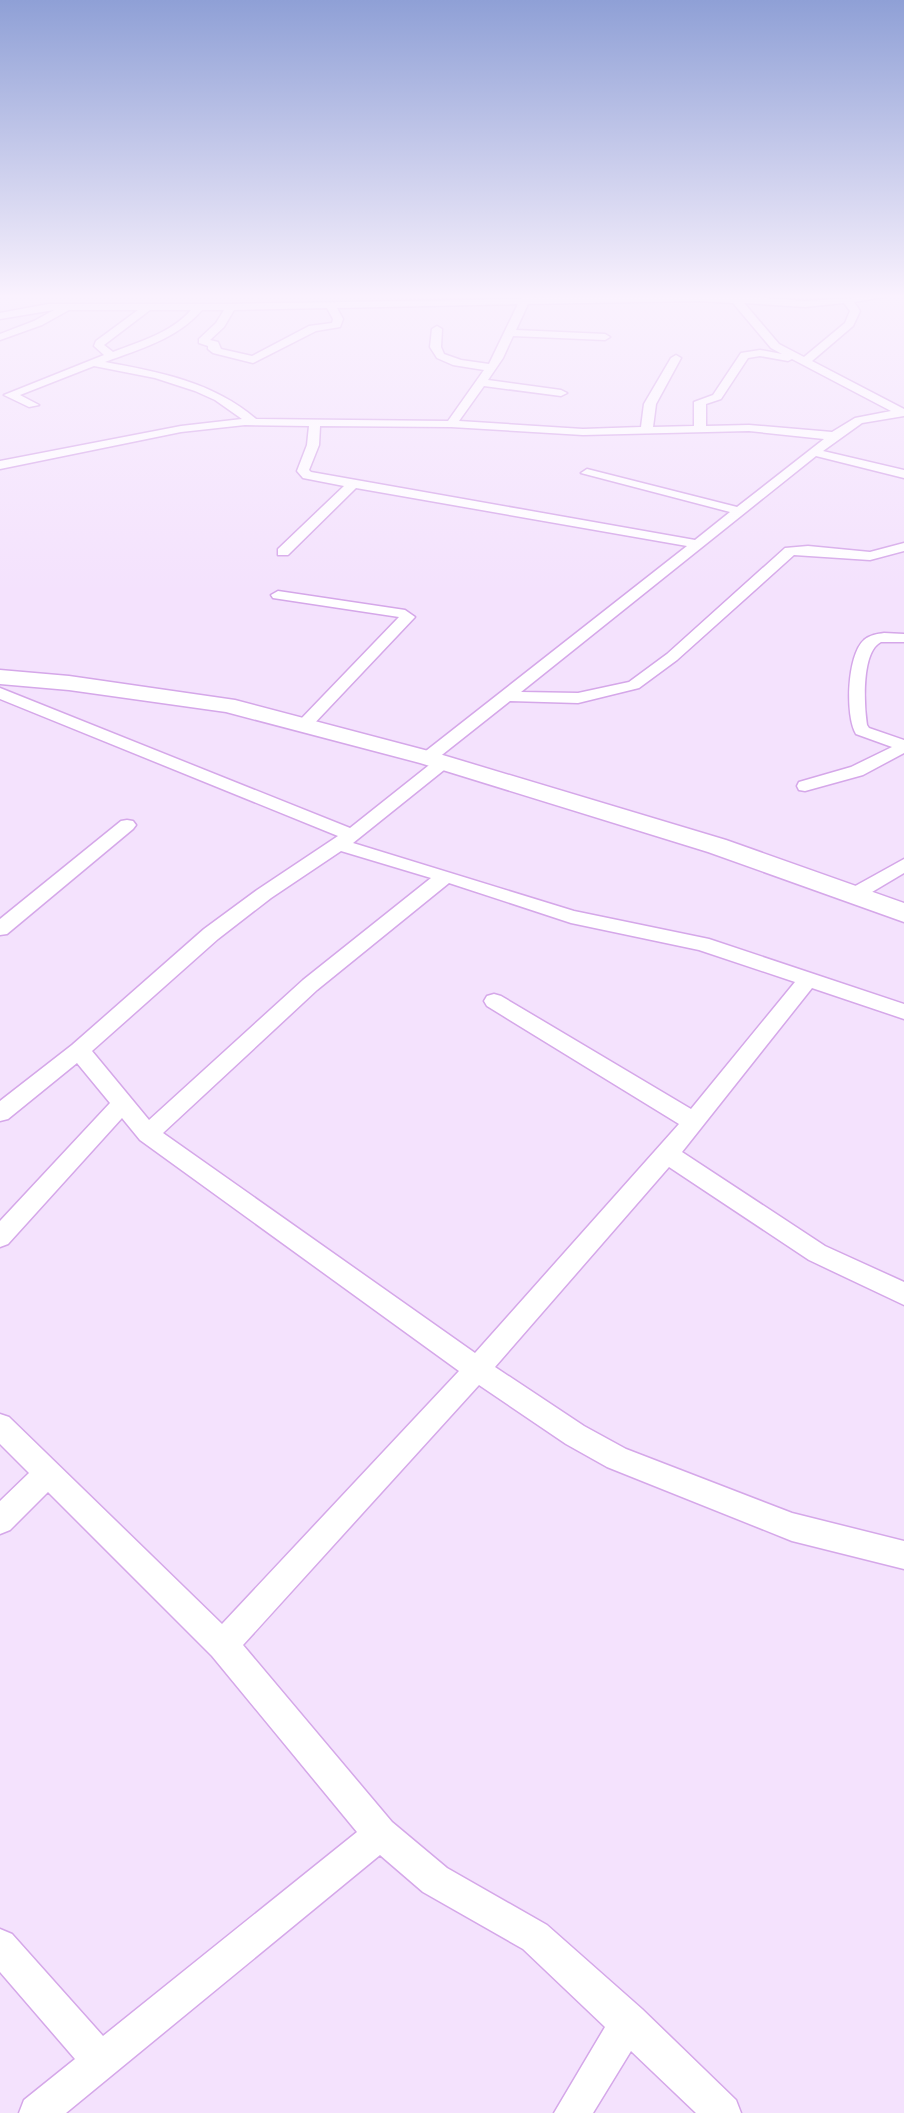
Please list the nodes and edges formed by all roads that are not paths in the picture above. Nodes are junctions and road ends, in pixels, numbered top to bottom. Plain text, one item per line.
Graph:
1 (211, 395) edge
2 (471, 395) edge
3 (655, 395) edge
4 (719, 395) edge
5 (868, 395) edge
6 (5, 398) edge
7 (33, 405) dead end
8 (903, 412) edge
9 (253, 422) junction
10 (315, 422) junction
11 (451, 424) junction
12 (700, 430) junction
13 (646, 432) junction
14 (834, 436) junction
15 (0, 449) edge
16 (814, 452) junction
17 (5, 464) edge
18 (587, 473) dead end
19 (904, 474) edge
20 (353, 484) junction
21 (739, 511) junction
22 (698, 544) junction
23 (904, 547) edge
24 (283, 552) dead end
25 (278, 595) dead end
26 (904, 638) edge
27 (0, 677) edge
28 (0, 693) edge
29 (505, 696) junction
30 (304, 726) junction
31 (904, 746) edge
32 (435, 760) junction
33 (804, 786) dead end
34 (127, 825) dead end
35 (345, 839) junction
36 (904, 865) edge
37 (446, 876) junction
38 (855, 894) junction
39 (904, 913) edge
40 (0, 929) edge
41 (807, 981) junction
42 (494, 1000) dead end
43 (904, 1012) edge
44 (79, 1051) junction
45 (123, 1104) junction
46 (0, 1113) edge
47 (694, 1122) junction
48 (148, 1134) junction
49 (667, 1154) junction
50 (0, 1237) edge
51 (904, 1294) edge
52 (477, 1369) junction
53 (0, 1426) edge
54 (49, 1473) junction
55 (0, 1520) edge
56 (904, 1555) edge
57 (223, 1645) junction
58 (380, 1834) junction
59 (0, 1947) edge
60 (629, 2022) junction
61 (101, 2061) junction
62 (37, 2113) edge
63 (572, 2113) edge
64 (723, 2113) edge

1 - 9 street
2 - 11 street
3 - 13 street
4 - 12 street
5 - 8 street
6 - 7 street
8 - 14 street
9 - 10 street
9 - 17 street
10 - 11 street
10 - 20 street
11 - 13 street
12 - 13 street
12 - 14 street
14 - 16 street
15 - 17 street
16 - 19 street
16 - 21 street
18 - 21 street
20 - 22 street
20 - 24 street
21 - 22 street
22 - 29 street
23 - 29 street
25 - 30 street
26 - 31 street
27 - 30 street
28 - 35 street
29 - 32 street
30 - 32 street
31 - 33 street
32 - 35 street
32 - 38 street
34 - 40 street
35 - 37 street
35 - 44 street
36 - 38 street
37 - 41 street
37 - 48 street
38 - 39 street
41 - 43 street
41 - 47 street
42 - 47 street
44 - 45 street
44 - 46 street
45 - 48 street
45 - 50 street
47 - 49 street
48 - 52 street
49 - 51 street
49 - 52 street
52 - 56 street
52 - 57 street
53 - 54 street
54 - 55 street
54 - 57 street
57 - 58 street
58 - 60 street
58 - 61 street
59 - 61 street
60 - 63 street
60 - 64 street
61 - 62 street

